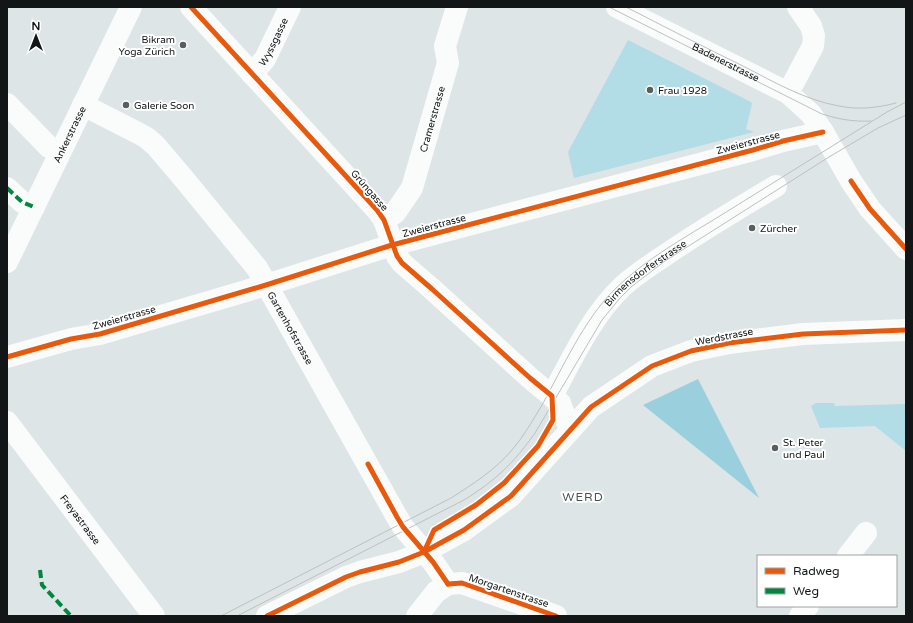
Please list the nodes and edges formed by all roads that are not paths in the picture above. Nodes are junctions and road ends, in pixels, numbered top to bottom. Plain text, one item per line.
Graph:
1 (131, 7) edge
2 (191, 7) edge
3 (290, 7) edge
4 (456, 7) edge
5 (617, 7) edge
6 (798, 7) edge
7 (252, 74) junction
8 (788, 93) junction
9 (7, 104) edge
10 (83, 105) junction
11 (823, 132) junction
12 (60, 152) junction
13 (776, 186) dead end
14 (7, 188) edge
15 (34, 207) junction
16 (384, 220) junction
17 (392, 245) junction
18 (906, 249) edge
19 (7, 262) edge
20 (266, 285) junction
21 (906, 330) edge
22 (7, 357) edge
23 (552, 396) junction
24 (7, 422) edge
25 (570, 430) junction
26 (866, 533) dead end
27 (424, 552) junction
28 (849, 555) edge
29 (448, 584) junction
30 (807, 607) edge
31 (154, 616) edge
32 (267, 616) edge
33 (418, 616) edge
34 (556, 616) edge
35 (800, 616) edge

1 - 10 street, Ankerstrasse
2 - 7 street, Grüngasse
3 - 7 street, Wyssgasse
4 - 16 street, Cramerstrasse
5 - 8 street, Badenerstrasse
6 - 8 street
7 - 16 street, Grüngasse
8 - 11 street, Badenerstrasse
9 - 12 street
10 - 12 street, Ankerstrasse
10 - 20 street, Gartenhofstrasse
11 - 17 street, Zweierstrasse
11 - 18 street, Badenerstrasse
12 - 15 street, Ankerstrasse
13 - 23 street, Birmensdorferstrasse
14 - 15 street
15 - 19 street, Ankerstrasse
16 - 17 street, Grüngasse
17 - 20 street, Zweierstrasse
17 - 23 street, Grüngasse
20 - 22 street, Zweierstrasse
20 - 27 street, Gartenhofstrasse
21 - 25 street, Werdstrasse
23 - 25 street, Grüngasse
24 - 31 street, Freyastrasse
25 - 27 street
26 - 28 street
27 - 29 street
27 - 32 street
29 - 33 street
29 - 34 street, Morgartenstrasse
30 - 35 street

